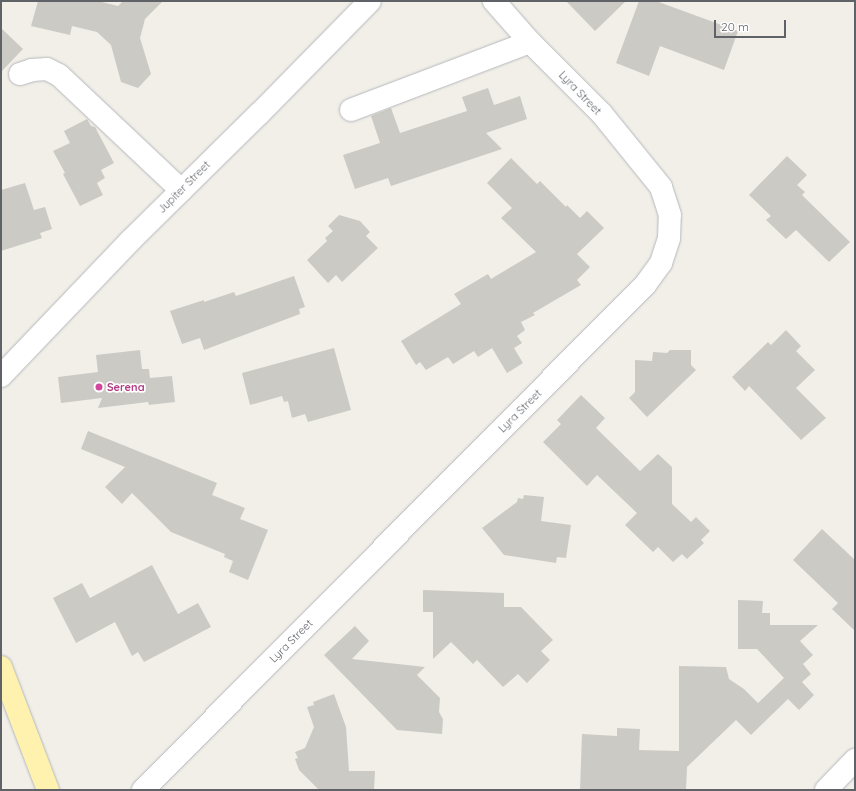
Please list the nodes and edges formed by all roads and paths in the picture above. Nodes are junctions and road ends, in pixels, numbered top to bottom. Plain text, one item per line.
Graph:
1 (370, 1) edge
2 (494, 1) edge
3 (530, 42) junction
4 (20, 74) dead end
5 (351, 110) dead end
6 (181, 190) junction
7 (1, 376) edge
8 (1, 667) edge
9 (855, 760) edge
10 (48, 790) edge
11 (143, 790) edge
12 (826, 790) edge

1 - 6 street, Jupiter Street
2 - 3 street, Lyra Street
3 - 5 street
3 - 11 street, Lyra Street
4 - 6 street
6 - 7 street, Jupiter Street
8 - 10 main road
9 - 12 street

